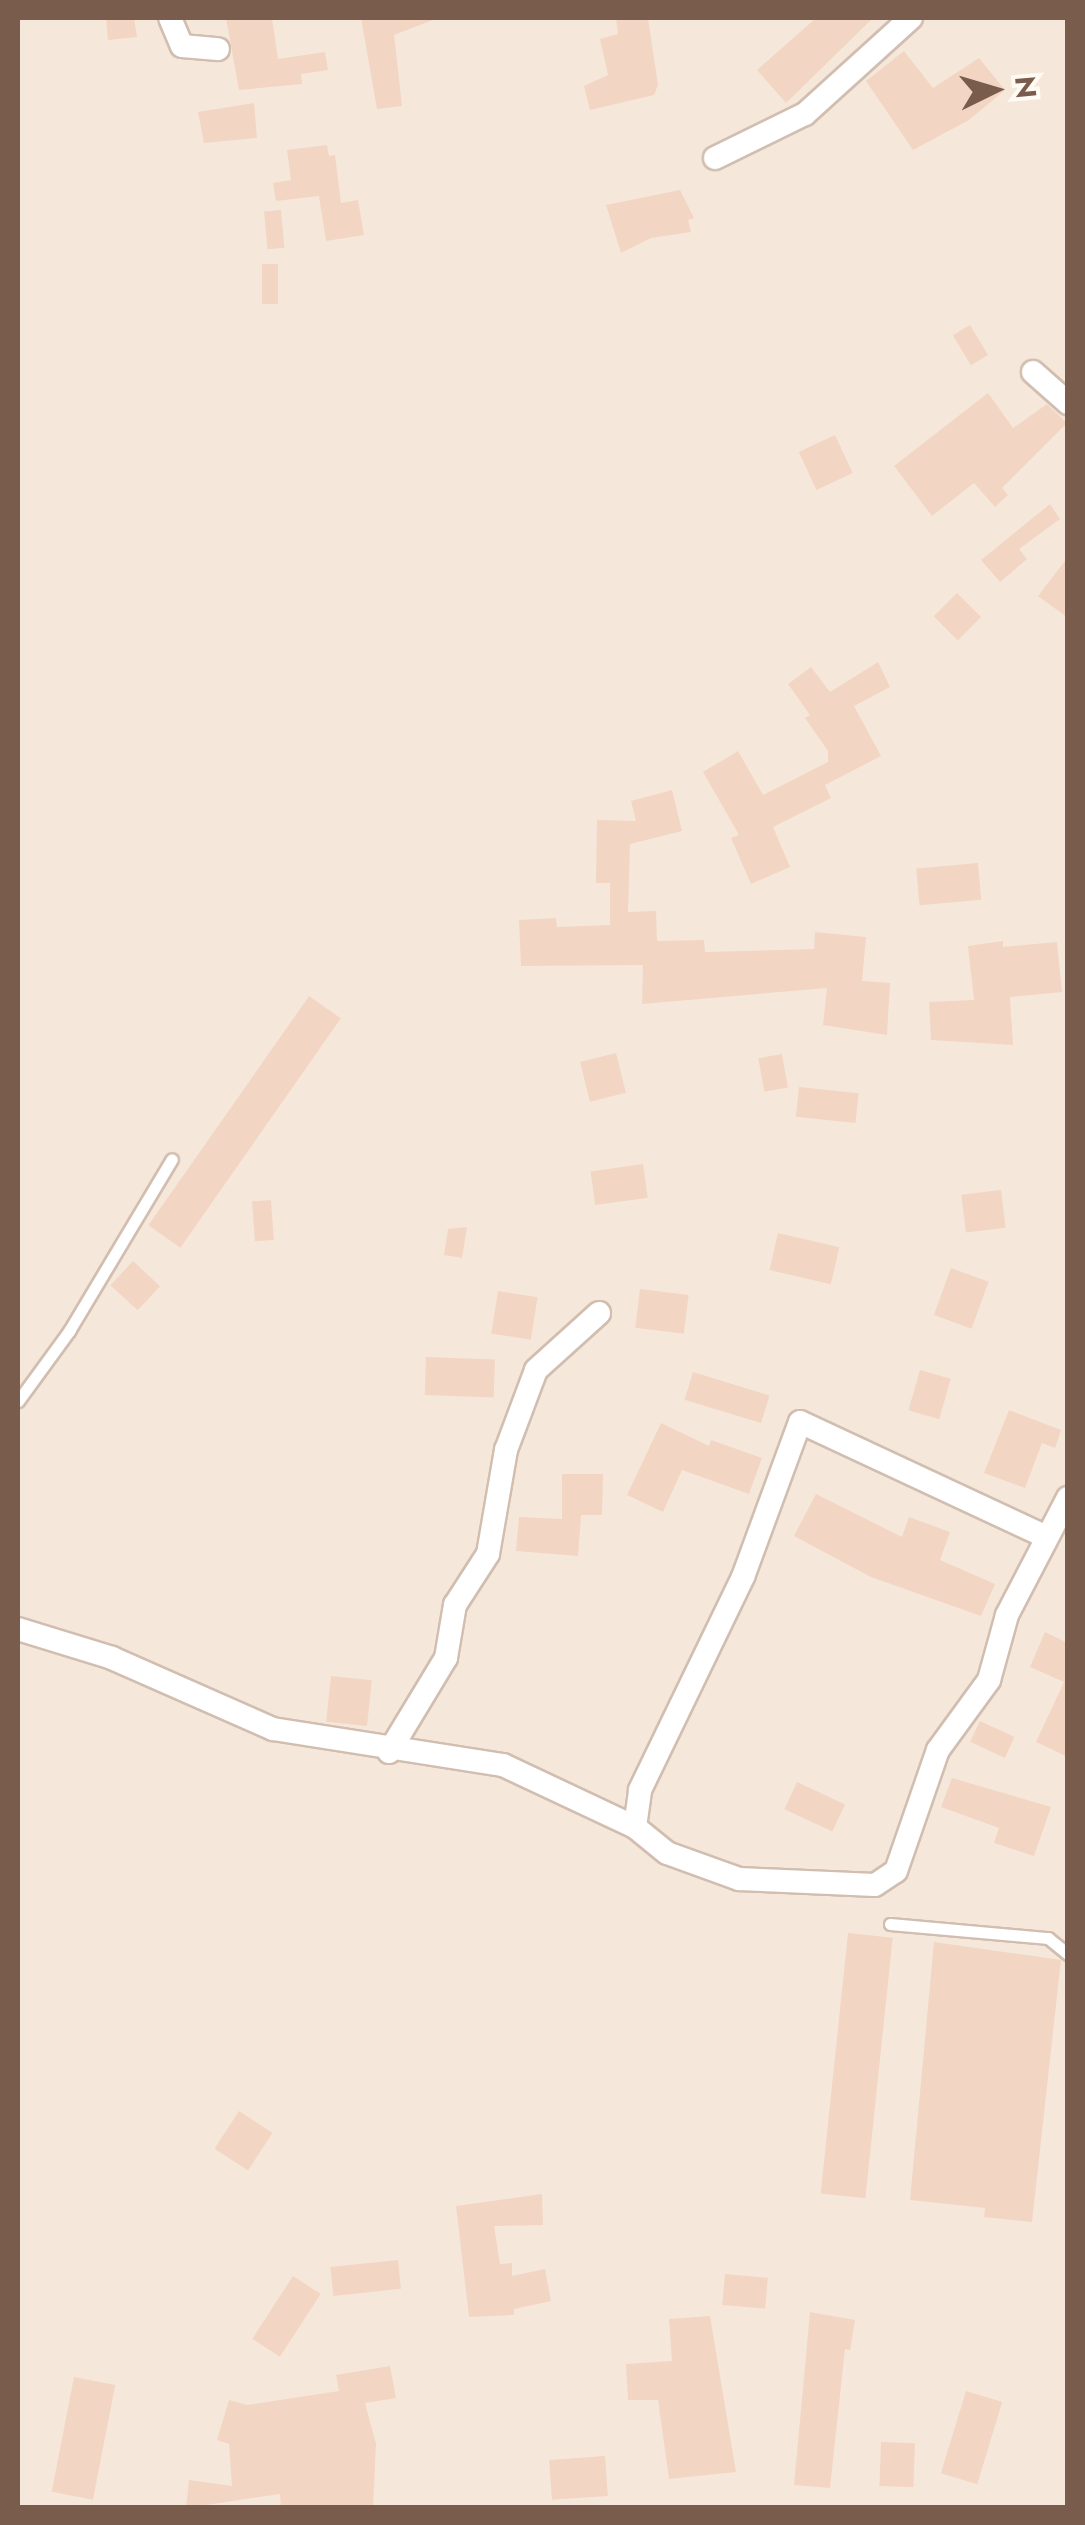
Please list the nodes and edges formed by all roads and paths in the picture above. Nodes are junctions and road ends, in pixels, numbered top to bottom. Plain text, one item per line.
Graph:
1 (170, 18) edge
2 (912, 18) edge
3 (218, 50) dead end
4 (715, 158) dead end
5 (1033, 372) dead end
6 (1068, 402) edge
7 (172, 1159) dead end
8 (599, 1313) dead end
9 (18, 1401) edge
10 (1068, 1498) edge
11 (1047, 1537) junction
12 (18, 1630) edge
13 (388, 1752) junction
14 (635, 1827) junction
15 (890, 1924) dead end
16 (1068, 1954) edge

1 - 3 street
2 - 4 street
5 - 6 street
7 - 9 lane
8 - 13 street
10 - 11 street
11 - 14 street
11 - 14 street
12 - 13 street
13 - 14 street
15 - 16 lane

